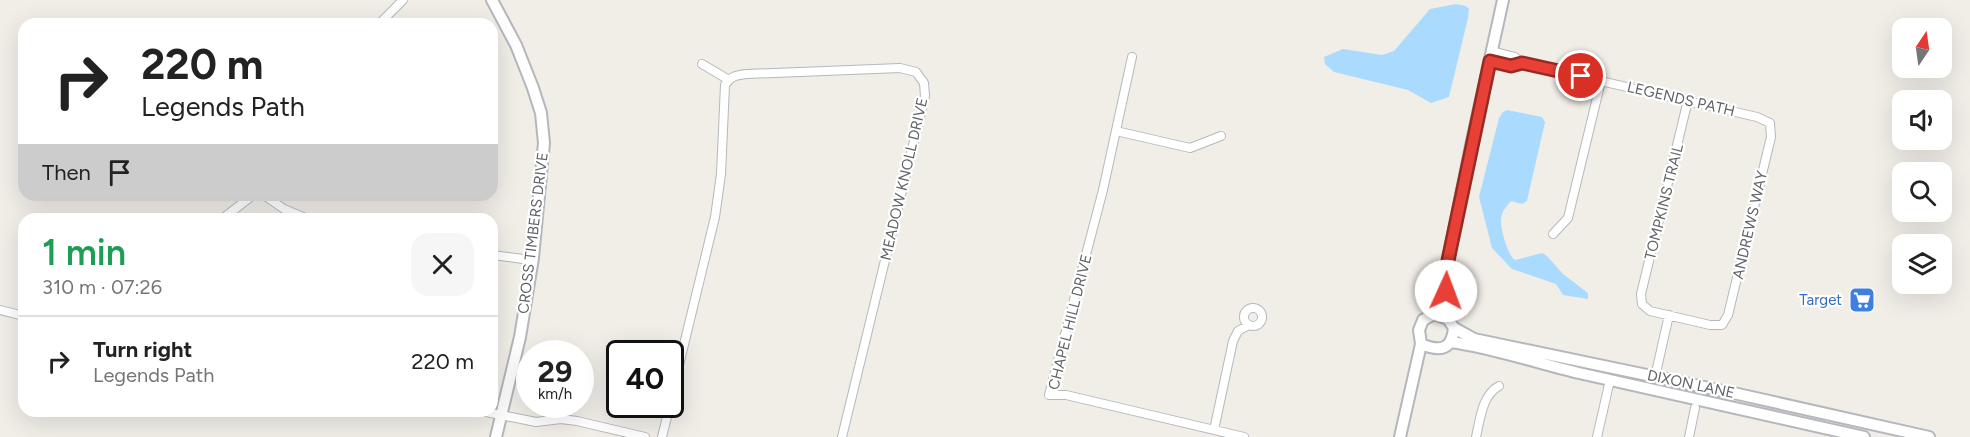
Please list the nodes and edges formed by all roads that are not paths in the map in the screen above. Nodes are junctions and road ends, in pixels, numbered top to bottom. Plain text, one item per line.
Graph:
1 (403, 0) edge
2 (492, 0) edge
3 (1503, 0) edge
4 (385, 18) edge
5 (1491, 56) junction
6 (1132, 57) dead end
7 (702, 64) dead end
8 (729, 80) junction
9 (1601, 81) junction
10 (1688, 100) junction
11 (1770, 123) joint
12 (1116, 131) junction
13 (1221, 136) dead end
14 (245, 201) edge
15 (273, 201) edge
16 (230, 213) edge
17 (294, 213) edge
18 (1553, 234) dead end
19 (498, 256) edge
20 (533, 258) junction
21 (1446, 270) junction
22 (0, 310) edge
23 (18, 314) edge
24 (1431, 315) junction
25 (1669, 315) junction
26 (1444, 316) junction
27 (1247, 326) dead end
28 (1454, 328) junction
29 (1450, 342) junction
30 (1421, 344) junction
31 (684, 345) edge
32 (1436, 350) junction
33 (1655, 377) junction
34 (1610, 380) junction
35 (1413, 384) junction
36 (1499, 386) dead end
37 (1774, 402) junction
38 (1695, 408) dead end
39 (498, 414) edge
40 (501, 415) junction
41 (1769, 416) junction
42 (666, 418) edge
43 (1214, 430) junction
44 (1904, 434) edge
45 (496, 437) edge
46 (645, 437) edge
47 (662, 437) edge
48 (842, 437) edge
49 (1244, 437) edge
50 (1400, 437) edge
51 (1476, 437) edge
52 (1597, 437) edge
53 (1689, 437) edge
54 (1864, 437) edge
55 (1929, 437) edge

1 - 4 street
2 - 20 street, CROSS TIMBERS DRIVE
3 - 5 street
5 - 9 street, LEGENDS PATH
5 - 21 street
6 - 12 street, CHAPEL HILL DRIVE
7 - 8 street
8 - 31 street
8 - 48 street, MEADOW KNOLL DRIVE
9 - 10 street, LEGENDS PATH
9 - 18 street
10 - 11 street, LEGENDS PATH
10 - 25 street, TOMPKINS TRAIL
11 - 25 street, ANDREWS WAY
12 - 13 street
12 - 43 street, CHAPEL HILL DRIVE
14 - 16 street
15 - 17 street
19 - 20 street
20 - 40 street, CROSS TIMBERS DRIVE
21 - 24 street
21 - 26 street
22 - 23 street
24 - 26 street
24 - 30 street
25 - 33 street
26 - 28 street
27 - 43 street
28 - 29 street
28 - 33 street, DIXON LANE
29 - 32 street
29 - 34 street, DIXON LANE
30 - 32 street
30 - 35 street
32 - 35 street
33 - 37 street, DIXON LANE
34 - 41 street, DIXON LANE
34 - 52 street
35 - 50 street
36 - 51 street
37 - 41 street
37 - 44 street, DIXON LANE
38 - 53 street
39 - 40 street
40 - 45 street, CROSS TIMBERS DRIVE
40 - 46 street
41 - 54 street, DIXON LANE
42 - 47 street
43 - 49 street, CHAPEL HILL DRIVE
44 - 55 street, DIXON LANE

